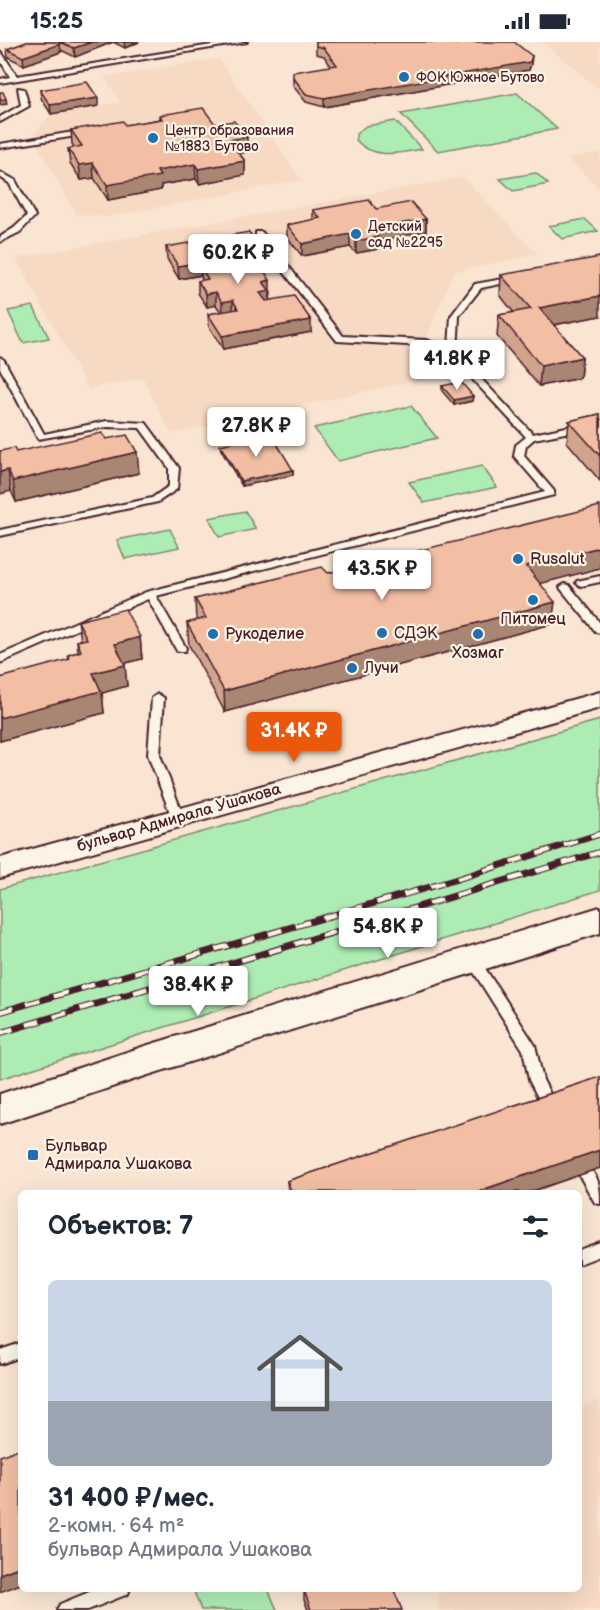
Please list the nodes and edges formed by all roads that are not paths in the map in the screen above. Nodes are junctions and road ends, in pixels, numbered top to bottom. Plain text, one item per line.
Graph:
1 (244, 42) edge
2 (0, 54) edge
3 (15, 79) junction
4 (0, 81) edge
5 (20, 89) dead end
6 (0, 120) edge
7 (92, 131) edge
8 (0, 146) edge
9 (0, 174) edge
10 (259, 234) dead end
11 (0, 240) edge
12 (522, 277) edge
13 (453, 353) junction
14 (0, 360) edge
15 (600, 423) edge
16 (530, 435) junction
17 (0, 533) edge
18 (600, 579) edge
19 (581, 583) edge
20 (566, 587) edge
21 (150, 594) junction
22 (600, 630) edge
23 (181, 648) dead end
24 (0, 659) edge
25 (158, 698) dead end
26 (600, 700) edge
27 (178, 818) junction
28 (0, 868) edge
29 (600, 920) edge
30 (472, 960) junction
31 (0, 1109) edge
32 (552, 1112) edge
33 (585, 1173) edge
34 (600, 1198) edge
35 (600, 1249) edge
36 (582, 1256) edge
37 (18, 1351) edge
38 (0, 1357) edge
39 (112, 1592) edge
40 (66, 1610) edge

1 - 3 lane
2 - 3 lane
3 - 4 lane
5 - 6 lane
7 - 8 lane
9 - 11 lane
10 - 13 lane
12 - 13 lane
13 - 16 lane
14 - 17 lane
15 - 16 lane
16 - 21 lane
18 - 19 lane
20 - 22 lane
21 - 23 lane
21 - 24 lane
25 - 27 lane
26 - 27 street, бульвар Адмирала Ушакова
27 - 28 street, бульвар Адмирала Ушакова
29 - 30 street
30 - 31 street
30 - 32 lane
33 - 34 lane
35 - 36 lane
37 - 38 lane
39 - 40 lane

